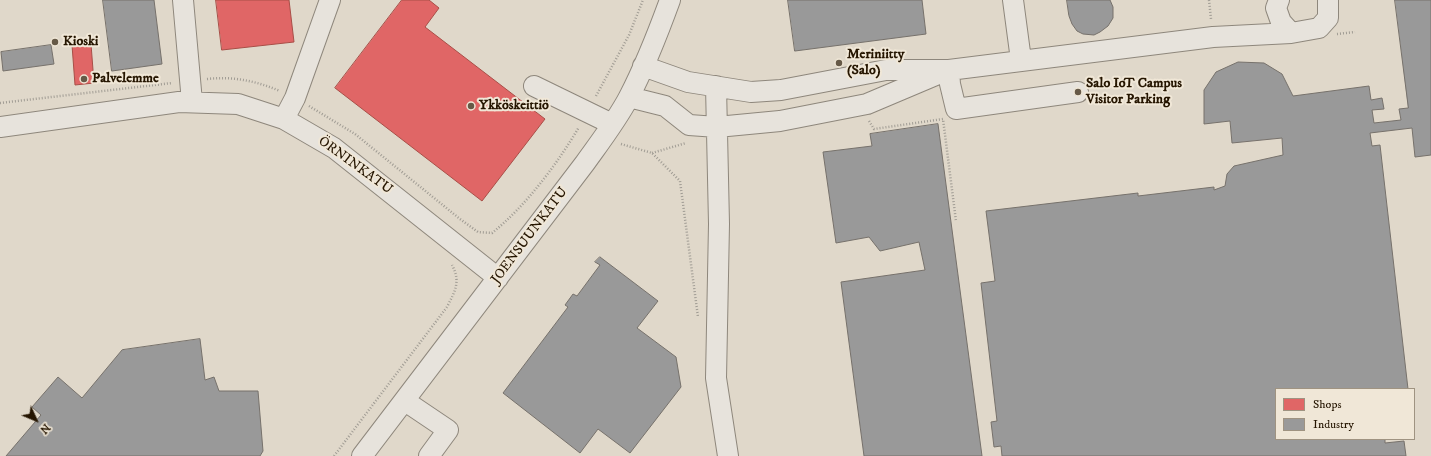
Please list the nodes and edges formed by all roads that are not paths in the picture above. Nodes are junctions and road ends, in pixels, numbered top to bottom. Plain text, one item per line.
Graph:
1 (183, 0) edge
2 (330, 0) edge
3 (670, 0) edge
4 (1013, 0) edge
5 (1278, 0) edge
6 (1328, 0) edge
7 (1291, 33) junction
8 (1021, 60) junction
9 (643, 66) junction
10 (950, 70) junction
11 (534, 86) dead end
12 (716, 86) junction
13 (1078, 92) dead end
14 (629, 97) junction
15 (192, 102) junction
16 (284, 119) junction
17 (717, 126) junction
18 (0, 127) edge
19 (607, 132) junction
20 (498, 278) junction
21 (405, 401) junction
22 (362, 456) edge
23 (429, 456) edge
24 (728, 456) edge

1 - 15 street
2 - 16 street
3 - 9 street, JOENSUUNKATU
4 - 8 street
5 - 7 street
6 - 7 street
7 - 8 street
8 - 10 street
9 - 12 street
9 - 14 street, JOENSUUNKATU
10 - 12 street
10 - 13 street
10 - 17 street
11 - 19 street
12 - 17 street
14 - 17 street
14 - 19 street, JOENSUUNKATU
15 - 16 street, ÖRNINKATU
15 - 18 street, ÖRNINKATU
16 - 20 street, ÖRNINKATU
17 - 24 street
19 - 20 street, JOENSUUNKATU
20 - 21 street, JOENSUUNKATU
21 - 22 street, JOENSUUNKATU
21 - 23 street

